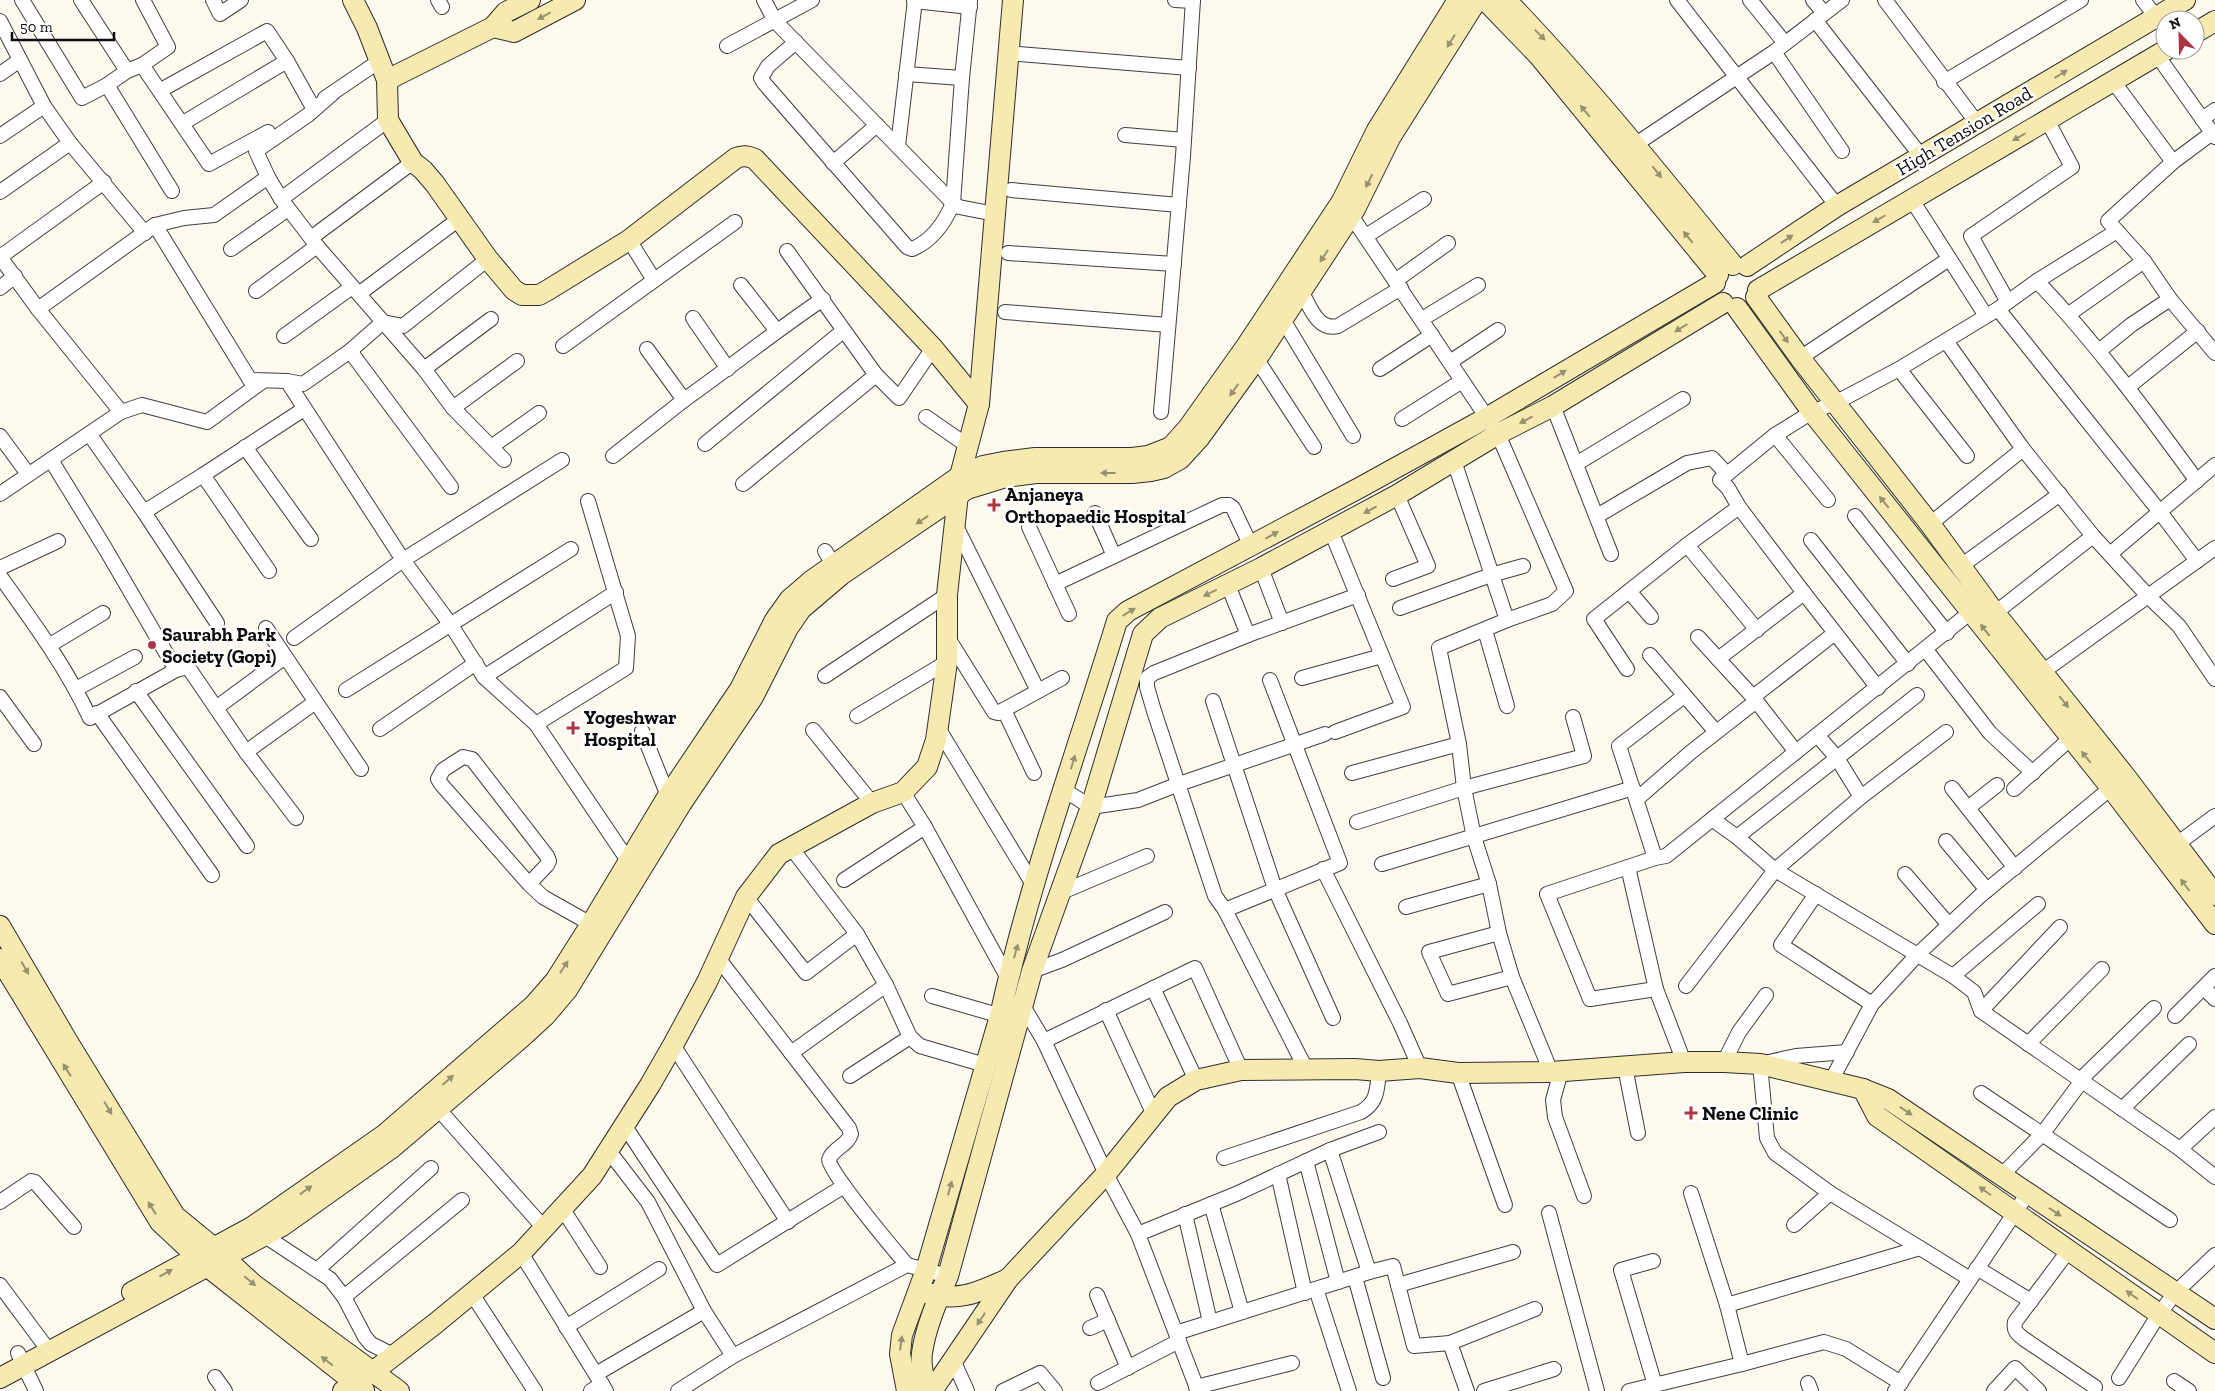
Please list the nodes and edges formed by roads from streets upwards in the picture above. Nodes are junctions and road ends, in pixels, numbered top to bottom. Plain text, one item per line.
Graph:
1 (22, 0) edge
2 (81, 0) edge
3 (142, 0) edge
4 (212, 0) edge
5 (242, 0) edge
6 (353, 0) edge
7 (530, 0) edge
8 (574, 0) edge
9 (764, 0) edge
10 (812, 0) edge
11 (1013, 0) edge
12 (1175, 0) edge
13 (1458, 0) edge
14 (1477, 0) edge
15 (1485, 0) edge
16 (1506, 0) edge
17 (1676, 0) edge
18 (1750, 0) edge
19 (1813, 0) edge
20 (1842, 0) edge
21 (1884, 0) edge
22 (2081, 0) edge
23 (2143, 0) edge
24 (2185, 0) edge
25 (914, 1) edge
26 (1193, 1) edge
27 (970, 3) edge
28 (2173, 10) edge
29 (2155, 13) edge
30 (1819, 17) junction
31 (0, 21) edge
32 (775, 21) junction
33 (2155, 23) edge
34 (493, 27) junction
35 (796, 42) junction
36 (727, 46) dead end
37 (1779, 47) junction
38 (1008, 53) junction
39 (2155, 57) edge
40 (20, 60) junction
41 (2166, 60) edge
42 (287, 61) junction
43 (142, 65) junction
44 (1189, 68) junction
45 (127, 71) junction
46 (382, 71) junction
47 (0, 74) edge
48 (906, 74) junction
49 (1737, 76) junction
50 (962, 78) junction
51 (2113, 81) junction
52 (1944, 82) junction
53 (107, 85) junction
54 (161, 90) junction
55 (332, 94) junction
56 (311, 104) junction
57 (44, 106) junction
58 (2215, 110) edge
59 (2202, 119) junction
60 (388, 120) junction
61 (2047, 120) junction
62 (1977, 123) junction
63 (183, 124) junction
64 (877, 125) junction
65 (1125, 135) dead end
66 (2213, 135) edge
67 (0, 136) edge
68 (1184, 140) junction
69 (70, 143) junction
70 (898, 146) junction
71 (254, 147) junction
72 (1628, 149) junction
73 (1842, 150) dead end
74 (1921, 156) junction
75 (413, 162) junction
76 (2173, 162) junction
77 (834, 163) junction
78 (268, 177) junction
79 (104, 182) junction
80 (1011, 190) dead end
81 (0, 192) edge
82 (172, 192) dead end
83 (1424, 199) dead end
84 (1912, 200) junction
85 (953, 203) junction
86 (285, 204) junction
87 (1179, 205) junction
88 (1837, 206) junction
89 (1346, 208) junction
90 (995, 214) junction
91 (460, 219) junction
92 (735, 222) dead end
93 (150, 229) junction
94 (2116, 231) junction
95 (1366, 236) junction
96 (629, 240) junction
97 (314, 242) junction
98 (1448, 243) dead end
99 (231, 249) dead end
100 (787, 251) dead end
101 (1008, 252) dead end
102 (0, 257) edge
103 (488, 259) junction
104 (1949, 259) junction
105 (2144, 261) junction
106 (1174, 264) junction
107 (1728, 272) junction
108 (15, 276) junction
109 (654, 280) junction
110 (2037, 281) junction
111 (1398, 284) junction
112 (741, 285) dead end
113 (1478, 285) dead end
114 (0, 288) edge
115 (356, 290) junction
116 (256, 291) dead end
117 (1302, 291) junction
118 (1757, 294) junction
119 (823, 299) junction
120 (2170, 299) junction
121 (1730, 306) junction
122 (38, 309) junction
123 (1997, 309) junction
124 (1005, 312) dead end
125 (1279, 312) junction
126 (2069, 314) junction
127 (694, 318) dead end
128 (490, 319) dead end
129 (1422, 319) junction
130 (383, 322) junction
131 (1168, 326) junction
132 (1498, 330) dead end
133 (776, 331) junction
134 (843, 331) junction
135 (2198, 331) junction
136 (1432, 335) junction
137 (284, 336) dead end
138 (1946, 341) junction
139 (563, 346) dead end
140 (933, 348) junction
141 (647, 350) dead end
142 (350, 351) junction
143 (2098, 351) junction
144 (2215, 353) edge
145 (1256, 358) junction
146 (1800, 358) junction
147 (516, 361) dead end
148 (1450, 362) junction
149 (424, 369) junction
150 (728, 369) junction
151 (1380, 369) dead end
152 (1899, 369) junction
153 (876, 375) junction
154 (263, 381) junction
155 (287, 381) junction
156 (1462, 381) junction
157 (2128, 387) junction
158 (1683, 399) dead end
159 (684, 400) junction
160 (1835, 403) junction
161 (979, 404) junction
162 (1553, 406) junction
163 (453, 408) junction
164 (304, 409) junction
165 (121, 412) junction
166 (539, 412) dead end
167 (1161, 412) dead end
168 (1812, 412) junction
169 (926, 417) dead end
170 (1488, 417) junction
171 (1402, 418) dead end
172 (1498, 434) junction
173 (90, 435) junction
174 (1775, 435) junction
175 (0, 436) edge
176 (1353, 436) dead end
177 (705, 444) dead end
178 (968, 446) junction
179 (1314, 446) dead end
180 (246, 447) junction
181 (491, 447) junction
182 (2023, 449) junction
183 (613, 456) dead end
184 (1967, 456) dead end
185 (51, 460) junction
186 (504, 460) dead end
187 (562, 460) dead end
188 (1454, 461) junction
189 (1576, 464) junction
190 (2215, 465) edge
191 (28, 474) junction
192 (1727, 474) junction
193 (203, 476) junction
194 (2197, 481) junction
195 (743, 484) dead end
196 (959, 486) junction
197 (451, 487) dead end
198 (0, 494) edge
199 (2060, 494) junction
200 (1397, 495) junction
201 (1828, 500) dead end
202 (588, 501) dead end
203 (1739, 508) junction
204 (144, 512) junction
205 (2160, 512) junction
206 (1095, 513) dead end
207 (1597, 516) junction
208 (1855, 516) dead end
209 (1297, 522) junction
210 (955, 523) junction
211 (1930, 524) junction
212 (1028, 527) dead end
213 (1331, 531) junction
214 (2093, 536) junction
215 (311, 540) dead end
216 (1811, 540) dead end
217 (58, 541) dead end
218 (1309, 542) junction
219 (1687, 545) junction
220 (1251, 546) junction
221 (2215, 548) edge
222 (571, 549) dead end
223 (1611, 554) dead end
224 (2110, 554) junction
225 (1114, 556) junction
226 (403, 560) junction
227 (2197, 561) junction
228 (1523, 566) dead end
229 (1961, 566) junction
230 (0, 568) edge
231 (1261, 568) junction
232 (269, 571) dead end
233 (1491, 575) junction
234 (0, 576) edge
235 (1393, 579) dead end
236 (1055, 584) junction
237 (1629, 591) junction
238 (616, 592) junction
239 (1804, 593) junction
240 (1358, 594) junction
241 (947, 595) junction
242 (1232, 595) dead end
243 (2148, 596) junction
244 (1400, 608) dead end
245 (1984, 609) junction
246 (103, 613) dead end
247 (1069, 614) dead end
248 (1651, 616) dead end
249 (1507, 620) junction
250 (1282, 622) junction
251 (217, 623) dead end
252 (451, 625) junction
253 (266, 628) dead end
254 (1485, 630) junction
255 (1757, 630) junction
256 (1835, 633) junction
257 (1947, 633) junction
258 (1248, 635) junction
259 (947, 636) junction
260 (1698, 637) dead end
261 (294, 638) dead end
262 (50, 645) junction
263 (1926, 650) junction
264 (1650, 655) dead end
265 (1382, 656) junction
266 (135, 657) dead end
267 (285, 658) junction
268 (1718, 659) junction
269 (947, 662) junction
270 (476, 663) junction
271 (1908, 664) junction
272 (760, 669) junction
273 (1627, 669) dead end
274 (176, 670) junction
275 (2041, 673) junction
276 (825, 676) dead end
277 (484, 677) junction
278 (1062, 678) dead end
279 (1302, 678) dead end
280 (2215, 679) edge
281 (1270, 680) dead end
282 (1878, 688) junction
283 (76, 689) junction
284 (346, 690) dead end
285 (136, 691) junction
286 (1038, 691) junction
287 (1917, 695) dead end
288 (1684, 696) junction
289 (0, 697) edge
290 (1754, 699) junction
291 (1213, 701) dead end
292 (314, 703) junction
293 (1508, 706) dead end
294 (216, 708) junction
295 (1004, 710) junction
296 (97, 713) junction
297 (857, 716) dead end
298 (1573, 717) dead end
299 (536, 724) junction
300 (938, 728) junction
301 (380, 729) dead end
302 (813, 730) dead end
303 (642, 732) dead end
304 (1716, 732) junction
305 (1946, 732) dead end
306 (1818, 736) junction
307 (2071, 738) junction
308 (34, 744) dead end
309 (1459, 744) junction
310 (1293, 745) junction
311 (246, 752) junction
312 (1796, 752) junction
313 (1837, 758) junction
314 (1236, 766) junction
315 (361, 769) dead end
316 (1034, 773) dead end
317 (1352, 773) dead end
318 (2034, 773) junction
319 (2119, 782) junction
320 (1179, 784) junction
321 (1997, 785) dead end
322 (1464, 788) junction
323 (1952, 788) dead end
324 (2014, 789) dead end
325 (1064, 790) junction
326 (903, 792) junction
327 (1635, 794) junction
328 (668, 796) junction
329 (1861, 797) junction
330 (872, 803) junction
331 (1091, 807) junction
332 (1968, 808) junction
333 (2215, 816) edge
334 (296, 818) dead end
335 (1712, 819) junction
336 (1357, 822) dead end
337 (925, 827) junction
338 (1474, 836) junction
339 (1737, 838) junction
340 (1946, 841) dead end
341 (2177, 844) junction
342 (247, 846) dead end
343 (790, 846) junction
344 (1146, 856) dead end
345 (1655, 858) junction
346 (1382, 864) dead end
347 (633, 867) junction
348 (1628, 867) junction
349 (1323, 868) junction
350 (2015, 868) junction
351 (1775, 870) junction
352 (1905, 874) dead end
353 (212, 875) dead end
354 (844, 880) dead end
355 (529, 884) junction
356 (1489, 884) junction
357 (1034, 886) junction
358 (1275, 890) junction
359 (1987, 890) junction
360 (1062, 892) junction
361 (2214, 893) edge
362 (1816, 894) junction
363 (746, 897) junction
364 (2038, 904) dead end
365 (1406, 907) dead end
366 (1225, 910) junction
367 (1165, 912) dead end
368 (591, 924) junction
369 (2215, 924) edge
370 (1949, 925) junction
371 (0, 926) edge
372 (2060, 927) dead end
373 (1499, 933) junction
374 (857, 934) junction
375 (1917, 955) junction
376 (718, 958) junction
377 (0, 959) edge
378 (2102, 969) dead end
379 (1032, 971) junction
380 (1953, 976) junction
381 (2215, 976) edge
382 (1512, 977) junction
383 (1008, 978) junction
384 (886, 985) junction
385 (1686, 986) dead end
386 (1153, 988) junction
387 (2204, 988) junction
388 (1656, 989) junction
389 (1766, 995) dead end
390 (932, 996) dead end
391 (2215, 999) edge
392 (1872, 1004) junction
393 (2154, 1008) dead end
394 (1106, 1010) junction
395 (1981, 1011) junction
396 (1022, 1014) junction
397 (1000, 1016) junction
398 (2175, 1016) dead end
399 (1334, 1018) dead end
400 (910, 1037) junction
401 (1044, 1041) junction
402 (2028, 1044) junction
403 (2189, 1044) dead end
404 (672, 1045) junction
405 (1847, 1052) junction
406 (791, 1053) junction
407 (1684, 1062) junction
408 (1724, 1062) junction
409 (1760, 1064) junction
410 (985, 1065) junction
411 (1624, 1067) junction
412 (1420, 1068) junction
413 (1306, 1069) junction
414 (1241, 1070) junction
415 (1379, 1071) junction
416 (1556, 1072) junction
417 (1458, 1073) junction
418 (850, 1076) dead end
419 (1196, 1080) junction
420 (1831, 1081) junction
421 (2080, 1081) junction
422 (1863, 1089) junction
423 (1981, 1093) dead end
424 (433, 1103) junction
425 (2122, 1109) junction
426 (1154, 1115) junction
427 (2215, 1117) edge
428 (624, 1126) junction
429 (1379, 1132) dead end
430 (1638, 1133) dead end
431 (2043, 1133) junction
432 (2180, 1149) junction
433 (608, 1150) junction
434 (1330, 1150) junction
435 (1224, 1158) dead end
436 (1306, 1161) junction
437 (431, 1168) dead end
438 (1106, 1174) junction
439 (1278, 1174) junction
440 (2002, 1175) junction
441 (2215, 1177) edge
442 (844, 1186) junction
443 (1691, 1193) dead end
444 (1830, 1193) junction
445 (2028, 1193) junction
446 (1584, 1196) dead end
447 (462, 1200) dead end
448 (0, 1202) edge
449 (1211, 1204) junction
450 (1505, 1205) dead end
451 (562, 1208) junction
452 (2015, 1212) junction
453 (1549, 1213) dead end
454 (1185, 1214) junction
455 (2170, 1220) dead end
456 (788, 1222) junction
457 (1794, 1225) dead end
458 (74, 1227) dead end
459 (544, 1228) junction
460 (258, 1232) junction
461 (1138, 1234) junction
462 (1920, 1248) junction
463 (2069, 1250) junction
464 (1513, 1252) dead end
465 (521, 1253) junction
466 (2215, 1255) edge
467 (211, 1257) junction
468 (1653, 1261) dead end
469 (907, 1265) junction
470 (600, 1267) dead end
471 (317, 1270) junction
472 (659, 1270) dead end
473 (926, 1270) junction
474 (1369, 1272) junction
475 (1973, 1273) junction
476 (948, 1276) junction
477 (1355, 1277) junction
478 (1008, 1278) junction
479 (1338, 1282) junction
480 (0, 1285) edge
481 (1398, 1286) junction
482 (919, 1290) junction
483 (1311, 1291) junction
484 (2175, 1293) junction
485 (472, 1294) junction
486 (1097, 1295) dead end
487 (938, 1296) junction
488 (344, 1297) junction
489 (2031, 1301) junction
490 (1727, 1305) junction
491 (1534, 1309) dead end
492 (704, 1311) junction
493 (1242, 1312) junction
494 (2159, 1314) junction
495 (2213, 1315) edge
496 (1108, 1320) junction
497 (1210, 1322) junction
498 (566, 1327) junction
499 (1090, 1328) dead end
500 (1178, 1337) junction
501 (1450, 1343) junction
502 (45, 1345) junction
503 (2215, 1353) edge
504 (393, 1355) junction
505 (733, 1356) junction
506 (21, 1359) junction
507 (953, 1360) junction
508 (0, 1363) edge
509 (1292, 1363) dead end
510 (1742, 1364) junction
511 (1128, 1368) junction
512 (1554, 1369) dead end
513 (374, 1371) junction
514 (215, 1377) dead end
515 (0, 1378) edge
516 (1383, 1378) dead end
517 (2119, 1378) dead end
518 (2174, 1381) dead end
519 (1098, 1384) dead end
520 (599, 1385) edge
521 (1655, 1385) junction
522 (1898, 1387) edge
523 (2095, 1387) dead end
524 (354, 1388) edge
525 (1197, 1389) edge
526 (1009, 1390) edge
527 (36, 1391) edge
528 (225, 1391) edge
529 (399, 1391) edge
530 (535, 1391) edge
531 (678, 1391) edge
532 (907, 1391) edge
533 (927, 1391) edge
534 (932, 1391) edge
535 (967, 1391) edge
536 (1055, 1391) edge
537 (1349, 1391) edge
538 (1468, 1391) edge
539 (1484, 1391) edge
540 (1597, 1391) edge
541 (1628, 1391) edge
542 (1994, 1391) edge
543 (2039, 1391) edge
544 (2189, 1391) edge

1 - 53 street
2 - 45 street
3 - 43 street
4 - 5 street
6 - 46 street
7 - 34 street
8 -> 34 street
9 - 32 street
10 - 32 street
11 - 38 street
12 - 26 street
13 - 89 street
14 -> 89 street
72 -> 15 street
16 -> 72 street
17 - 49 street
18 - 37 street
19 - 30 street
20 - 30 street
21 - 52 street
22 - 52 street
23 - 29 street
24 - 28 street, High Tension Road
25 - 27 street
25 - 48 street
26 - 44 street
27 - 50 street
30 - 37 street
30 - 74 street
31 - 40 street
32 - 35 street
32 - 36 street
62 -> 33 street, High Tension Road
34 - 46 street
35 - 64 street
35 - 77 street
37 - 49 street
37 - 73 street
38 - 44 street
38 - 90 street
39 - 51 street, High Tension Road
40 - 47 street
40 - 57 street
41 - 59 street
42 - 54 street
42 - 56 street
42 - 63 street
43 - 45 street
43 - 54 street
44 - 68 street
45 - 53 street
46 - 55 street
46 - 60 street
48 - 50 street
48 - 70 street
49 - 72 street
49 - 88 street
50 - 85 street
51 - 61 street, High Tension Road
51 - 76 street
52 - 62 street
53 - 82 street
54 - 63 street
55 - 56 street
55 - 71 street
56 - 71 street
57 - 67 street
57 - 69 street
58 - 59 street
59 - 66 street
60 - 75 street
60 - 86 street
61 -> 84 street, High Tension Road
61 - 123 street
62 - 74 street, High Tension Road
63 - 71 street
64 - 70 street
64 - 77 street
65 - 68 street
66 - 76 street
68 - 87 street
69 - 79 street
69 - 81 street
70 - 85 street
71 - 78 street
72 - 107 street
74 - 88 street, High Tension Road
75 - 91 street
75 - 97 street
76 - 94 street
77 - 85 street
78 - 86 street
78 - 93 street
79 - 93 street
79 - 102 street
80 - 87 street
83 - 95 street
84 - 104 street
84 -> 118 street, High Tension Road
85 - 90 street
86 - 97 street
86 - 99 street
87 - 106 street
107 -> 88 street, High Tension Road
89 - 95 street
89 -> 117 street
89 - 125 street
90 - 161 street
91 - 103 street
91 - 115 street
92 - 109 street
93 - 122 street
93 - 154 street
94 - 105 street
94 - 110 street
95 - 111 street
96 - 103 street
96 - 109 street
96 - 140 street
97 - 115 street
97 - 116 street
98 - 111 street
100 - 119 street
101 - 106 street
102 - 108 street
103 - 130 street
104 - 123 street
104 - 146 street
105 - 120 street
105 - 126 street
106 - 131 street
107 - 118 street
107 - 121 street
170 -> 107 street, High Tension Road
108 - 114 street
108 - 122 street
109 - 139 street
110 - 123 street
110 - 126 street
111 - 117 street
111 - 129 street
112 - 133 street
113 - 129 street
115 - 130 street
115 - 137 street
117 - 125 street
118 - 121 street
118 -> 146 street
119 - 133 street
119 - 134 street
120 - 135 street
120 - 143 street
121 -> 162 street
121 - 168 street
122 - 165 street
123 - 138 street
123 - 205 street
124 - 131 street
125 - 145 street
125 - 176 street
125 - 196 street
126 - 143 street
127 - 150 street
128 - 149 street
129 - 136 street
130 - 142 street
130 - 149 street
131 - 167 street
132 - 148 street
133 - 150 street
134 - 153 street
134 - 177 street
135 - 144 street
135 - 157 street
136 - 148 street
136 - 151 street
138 - 152 street
138 - 182 street
140 - 153 street
140 - 161 street
141 - 159 street
142 - 155 street
142 - 197 street
143 - 157 street
145 - 179 street
145 -> 196 street
146 - 160 street
147 - 163 street
148 - 156 street
149 - 163 street
150 - 159 street
152 - 160 street
152 - 184 street
153 - 195 street
154 - 155 street
154 - 165 street
155 - 164 street
156 - 170 street
156 - 171 street
157 - 194 street
158 - 189 street
159 - 183 street
160 - 168 street
160 - 211 street
161 - 178 street
162 -> 172 street
162 - 189 street
163 - 181 street
164 - 180 street
164 - 226 street
165 - 173 street
166 - 181 street
168 - 174 street
245 -> 168 street
169 - 178 street
170 - 172 street
170 - 209 street, High Tension Road
172 - 188 street
172 - 249 street
173 - 185 street
173 - 204 street
174 - 192 street
174 - 201 street
175 - 191 street
178 - 196 street
180 - 193 street
180 - 215 street
181 - 186 street
182 - 199 street
182 - 211 street
185 - 191 street
185 - 274 street
187 - 226 street
188 - 200 street
188 - 233 street
189 - 207 street
190 - 194 street
191 - 198 street
192 - 203 street
192 - 207 street
193 - 204 street
193 - 232 street
194 - 205 street
196 - 210 street
196 -> 272 street
196 - 272 street
199 - 214 street
199 - 229 street
200 -> 213 street
200 - 235 street
202 - 238 street
203 - 219 street
203 - 239 street
204 - 251 street
205 - 224 street
205 - 227 street
206 - 225 street
207 - 223 street
208 - 257 street
209 - 218 street
220 -> 209 street, High Tension Road
210 - 241 street
210 - 286 street
211 - 229 street
212 - 236 street
213 - 218 street
213 - 240 street
214 - 224 street
214 - 245 street
216 - 271 street
217 - 230 street
218 - 231 street
219 - 237 street
219 - 255 street
220 - 225 street
325 -> 220 street, High Tension Road
221 - 227 street
222 - 252 street
224 - 243 street
225 - 236 street
226 - 252 street
226 - 261 street
227 - 243 street
228 - 233 street
229 - 245 street
231 - 250 street
231 -> 331 street
233 - 244 street
233 - 249 street
234 - 262 street
236 - 247 street
237 - 248 street
237 - 273 street
238 - 277 street
238 - 299 street
239 - 255 street
239 - 256 street
240 - 250 street
240 - 265 street
241 - 259 street
241 - 276 street
242 - 258 street
243 - 275 street
243 - 280 street
245 - 257 street
245 - 275 street
307 -> 245 street
246 - 262 street
249 - 254 street
250 - 258 street
252 - 270 street
252 - 284 street
253 - 267 street
254 - 293 street
254 - 309 street
255 - 268 street
256 - 282 street
256 - 290 street
257 - 263 street
258 - 320 street
259 - 269 street
259 - 295 street
260 - 268 street
262 - 283 street
263 - 271 street
263 - 318 street
264 - 288 street
265 - 279 street
265 - 310 street
266 - 283 street
267 - 292 street
267 - 294 street
268 - 290 street
269 - 297 street
269 - 300 street
270 - 277 street
270 - 301 street
271 - 282 street
272 - 328 street
272 - 347 street
274 - 285 street
274 - 294 street
275 -> 319 street
277 - 299 street
278 - 286 street
281 - 310 street
282 - 306 street
283 - 296 street
285 - 296 street
285 - 342 street
286 - 295 street
287 - 313 street
288 - 304 street
288 - 327 street
289 - 308 street
290 - 304 street
290 - 312 street
291 - 314 street
292 - 311 street
292 - 315 street
294 - 311 street
295 - 316 street
296 - 353 street
298 - 322 street
299 - 347 street
300 - 326 street
300 - 357 street
302 - 330 street
303 - 328 street
304 - 327 street
305 - 329 street
306 - 312 street
306 - 313 street
307 - 318 street
319 -> 307 street
309 - 317 street
309 - 322 street
310 - 314 street
310 - 349 street
311 - 334 street
312 - 335 street
313 - 329 street
313 - 339 street
314 - 320 street
314 - 358 street
318 - 324 street
319 - 341 street
319 - 350 street
369 -> 319 street
320 - 331 street
320 - 366 street
321 - 332 street
322 - 336 street
322 - 338 street
323 - 332 street
325 - 331 street
325 - 357 street, High Tension Road
326 - 330 street
326 - 337 street
327 - 338 street
327 - 345 street
328 - 347 street
329 - 351 street
330 - 343 street
331 - 360 street
332 - 350 street
333 - 341 street
335 - 339 street
335 - 345 street
337 - 354 street
337 - 383 street
338 - 346 street
338 - 356 street
339 - 351 street
340 - 359 street
341 - 361 street
343 - 363 street
343 - 374 street
344 - 360 street
345 - 348 street
347 - 368 street
347 - 424 street
348 - 388 street
348 - 388 street
349 - 358 street
349 - 412 street
350 - 359 street
351 - 362 street
351 - 385 street
352 - 370 street
355 - 355 street
355 - 368 street
356 - 365 street
356 - 373 street
383 -> 357 street, High Tension Road
358 - 366 street
358 - 399 street
359 - 370 street
360 - 379 street
362 - 375 street
362 - 392 street
363 - 374 street
363 - 376 street
364 - 380 street
366 - 413 street
367 - 379 street
424 -> 368 street
370 - 375 street
371 -> 467 street
372 - 395 street
373 - 382 street
373 - 382 street
374 - 384 street
375 - 380 street
375 - 392 street
376 - 404 street
376 - 406 street
467 -> 377 street
378 - 402 street
379 - 396 street
380 - 395 street
381 - 387 street
382 - 416 street
383 - 396 street
383 - 397 street, High Tension Road
384 - 400 street
384 - 406 street
386 - 394 street
386 - 414 street
386 - 419 street
387 - 391 street
387 - 398 street
388 - 407 street
389 - 408 street
390 - 397 street
392 - 405 street
393 - 421 street
394 - 401 street
394 - 426 street
395 - 402 street
396 - 397 street
396 - 401 street
396 - 476 street
397 - 410 street, High Tension Road
400 - 410 street
400 - 418 street
401 - 438 street
402 - 421 street
403 - 425 street
404 - 428 street
404 - 456 street
405 - 409 street
405 - 420 street
406 - 442 street
407 - 408 street
407 - 411 street
408 - 409 street
409 - 420 street
409 - 444 street
473 -> 410 street, High Tension Road
411 - 416 street
411 - 430 street
412 - 415 street
412 - 417 street
413 - 414 street
413 - 415 street
414 - 419 street
415 - 435 street
416 - 417 street
416 - 446 street
417 - 450 street
419 - 426 street
420 - 422 street
421 - 425 street
421 - 431 street
422 -> 440 street
452 -> 422 street
423 - 431 street
424 - 459 street
424 - 460 street
425 - 432 street
426 - 438 street
427 - 432 street
428 - 433 street
428 - 456 street
429 - 434 street
431 - 440 street
431 - 455 street
432 - 441 street
433 - 451 street
433 - 492 street
434 - 436 street
434 - 474 street
436 - 439 street
436 - 479 street
437 - 471 street
438 - 461 street
438 - 478 street
439 - 449 street
439 - 483 street
440 - 445 street
442 - 456 street
442 - 469 street
443 - 490 street
444 - 457 street
444 - 462 street
445 - 452 street
445 -> 484 street
447 - 488 street
448 - 458 street
449 - 454 street
449 - 493 street
451 - 459 street
451 - 470 street
452 - 463 street
452 - 475 street
453 - 540 street
454 - 461 street
454 - 497 street
459 - 465 street
460 - 467 street
460 - 471 street
461 - 500 street
462 - 475 street
462 - 490 street
463 - 489 street
494 -> 463 street
464 - 481 street
465 - 485 street
465 - 498 street
466 - 484 street
467 - 502 street
467 -> 513 street
524 -> 467 street
468 - 521 street
469 - 473 street
469 - 505 street
471 - 488 street
472 - 498 street
473 - 476 street
473 - 482 street, High Tension Road
474 - 477 street
474 - 481 street
475 - 489 street
475 - 522 street
476 - 487 street
477 - 479 street
477 - 516 street
478 - 487 street
478 -> 507 street
479 - 483 street
480 - 502 street
481 - 501 street
482 - 487 street
532 -> 482 street, High Tension Road
483 - 493 street
483 - 537 street
484 - 494 street
484 - 495 street
485 - 504 street
485 - 530 street
486 - 496 street
487 - 533 street
488 - 504 street
489 - 523 street
490 - 510 street
491 - 501 street
492 - 505 street
492 - 520 street
493 - 497 street
494 - 503 street
494 - 517 street
496 - 499 street
496 - 511 street
497 - 500 street
498 - 520 street
500 - 511 street
500 - 525 street
501 - 538 street
502 - 506 street
504 - 513 street
505 - 531 street
506 - 508 street
506 - 515 street
506 - 527 street
507 - 534 street
507 - 535 street
509 - 525 street
510 - 521 street
510 - 522 street
511 - 519 street
512 - 539 street
513 - 524 street
513 - 529 street
514 - 528 street
518 - 544 street
521 - 541 street
526 - 536 street
542 - 543 street

